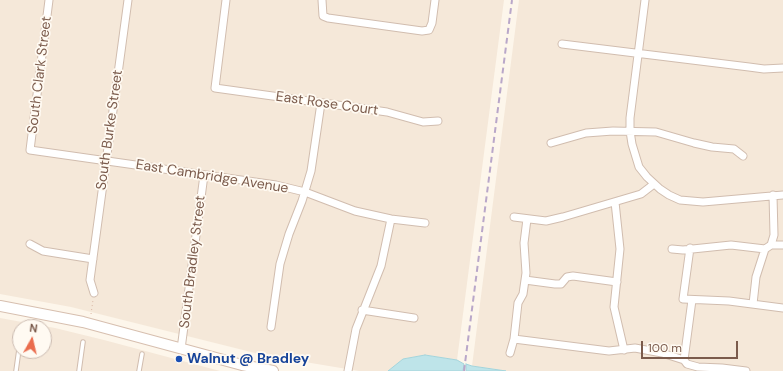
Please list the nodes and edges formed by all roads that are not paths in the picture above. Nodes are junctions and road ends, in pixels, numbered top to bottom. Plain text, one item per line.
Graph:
1 (49, 0) edge
2 (128, 0) edge
3 (226, 0) edge
4 (322, 0) edge
5 (435, 0) edge
6 (646, 0) edge
7 (562, 44) dead end
8 (638, 53) junction
9 (783, 68) edge
10 (320, 103) junction
11 (438, 121) dead end
12 (630, 131) junction
13 (551, 142) dead end
14 (30, 150) joint
15 (743, 156) dead end
16 (106, 161) junction
17 (204, 175) junction
18 (654, 184) junction
19 (305, 192) junction
20 (773, 195) junction
21 (783, 195) edge
22 (615, 202) junction
23 (514, 217) dead end
24 (391, 219) junction
25 (527, 219) junction
26 (425, 223) dead end
27 (30, 244) dead end
28 (783, 245) edge
29 (768, 247) junction
30 (690, 248) junction
31 (672, 249) dead end
32 (93, 259) junction
33 (526, 280) junction
34 (616, 282) junction
35 (94, 293) dead end
36 (692, 300) junction
37 (753, 304) junction
38 (0, 306) edge
39 (783, 308) edge
40 (362, 310) junction
41 (414, 318) dead end
42 (271, 327) dead end
43 (514, 339) junction
44 (83, 342) dead end
45 (182, 349) junction
46 (624, 350) junction
47 (510, 353) dead end
48 (142, 354) dead end
49 (18, 359) edge
50 (684, 360) junction
51 (16, 371) edge
52 (79, 371) edge
53 (139, 371) edge
54 (273, 371) edge
55 (348, 371) edge
56 (746, 371) edge

1 - 14 street, South Clark Street
2 - 16 street, South Burke Street
3 - 10 street, East Rose Court
4 - 5 street
6 - 8 street
7 - 8 street
8 - 9 street
8 - 12 street
10 - 11 street, East Rose Court
10 - 19 street
12 - 13 street
12 - 15 street
12 - 18 street
14 - 16 street, East Cambridge Avenue
16 - 17 street, East Cambridge Avenue
16 - 32 street, South Burke Street
17 - 19 street, East Cambridge Avenue
17 - 45 street, South Bradley Street
18 - 20 street
18 - 22 street
19 - 24 street, East Cambridge Avenue
19 - 42 street
20 - 21 street
20 - 29 street
22 - 25 street
22 - 34 street
23 - 25 street
24 - 26 street, East Cambridge Avenue
24 - 40 street
25 - 33 street
27 - 32 street
28 - 29 street
29 - 30 street
29 - 37 street
30 - 31 street
30 - 36 street
32 - 35 street, South Burke Street
33 - 34 street
33 - 43 street
34 - 46 street
36 - 37 street
36 - 50 street
37 - 39 street
38 - 45 main road
40 - 41 street
40 - 55 street
43 - 46 street
43 - 47 street
44 - 52 lane
45 - 54 main road
46 - 50 street
48 - 53 lane
49 - 51 lane
50 - 56 street

